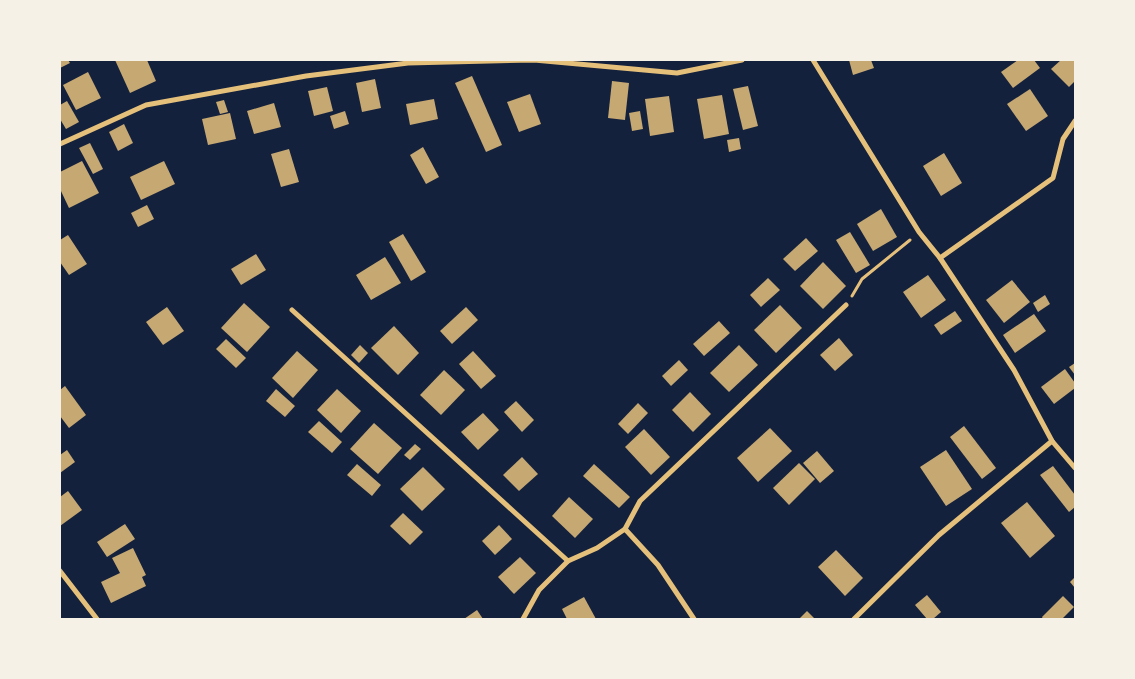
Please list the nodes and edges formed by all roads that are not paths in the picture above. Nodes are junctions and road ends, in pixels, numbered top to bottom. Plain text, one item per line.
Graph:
1 (742, 60) edge
2 (813, 60) edge
3 (1075, 121) edge
4 (60, 144) edge
5 (940, 258) junction
6 (846, 304) road end
7 (292, 310) dead end
8 (1052, 441) junction
9 (1075, 468) edge
10 (624, 529) junction
11 (568, 561) junction
12 (60, 572) edge
13 (97, 619) edge
14 (523, 619) edge
15 (694, 619) edge
16 (854, 619) edge

1 - 4 street
2 - 5 street
3 - 5 street
5 - 8 street
6 - 10 street
7 - 11 street
8 - 9 street
8 - 16 street
10 - 11 street
10 - 15 street
11 - 14 street
12 - 13 street

